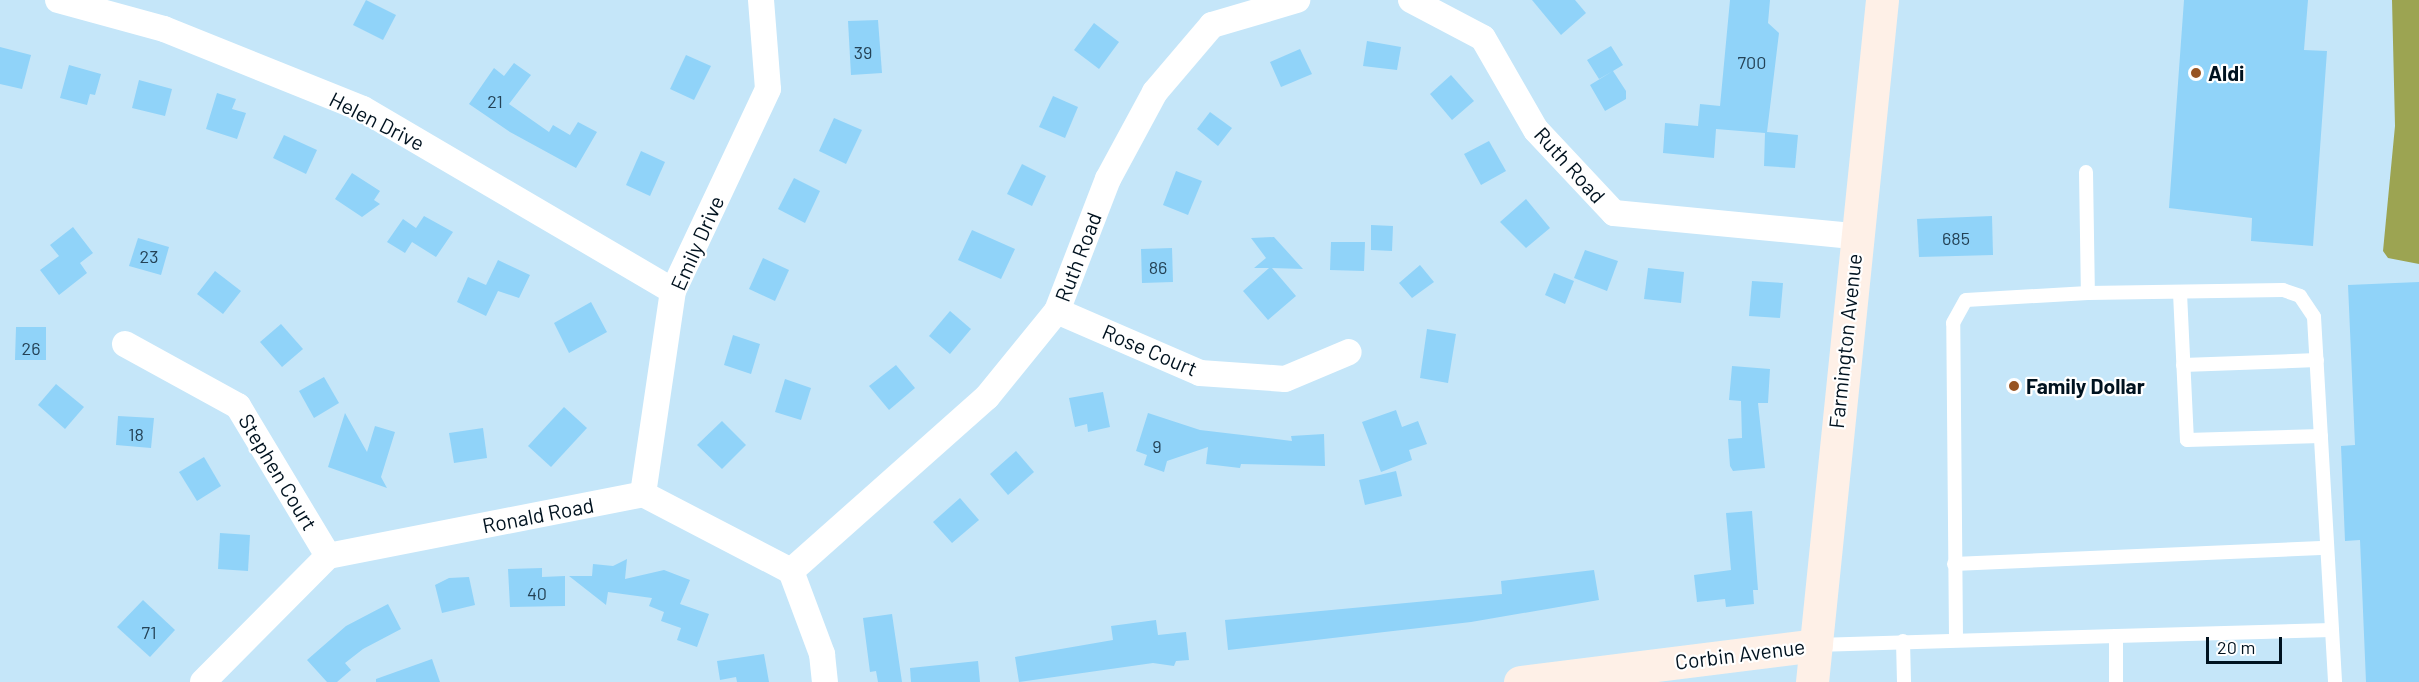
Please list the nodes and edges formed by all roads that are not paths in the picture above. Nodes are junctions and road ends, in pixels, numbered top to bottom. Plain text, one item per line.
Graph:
1 (58, 0) edge
2 (761, 0) edge
3 (1297, 0) edge
4 (1411, 0) edge
5 (1882, 0) edge
6 (2086, 172) dead end
7 (1855, 236) junction
8 (673, 291) junction
9 (2088, 293) junction
10 (2180, 293) junction
11 (1057, 310) junction
12 (125, 344) dead end
13 (1349, 352) dead end
14 (2317, 360) junction
15 (2183, 365) junction
16 (2321, 436) junction
17 (643, 494) junction
18 (2327, 548) junction
19 (328, 556) junction
20 (1954, 564) junction
21 (791, 571) junction
22 (2332, 630) junction
23 (2116, 636) junction
24 (1956, 638) junction
25 (1903, 641) junction
26 (1816, 645) junction
27 (203, 682) edge
28 (825, 682) edge
29 (1520, 682) edge
30 (1812, 682) edge
31 (1904, 682) edge
32 (2116, 682) edge
33 (2335, 682) edge

1 - 8 street, Helen Drive
2 - 8 street, Emily Drive
3 - 11 street, Ruth Road
4 - 7 street, Ruth Road
5 - 7 main road, Farmington Avenue
6 - 9 lane
7 - 26 main road, Farmington Avenue
8 - 17 street, Emily Drive
9 - 10 lane
9 - 20 lane
10 - 14 lane
10 - 15 lane
11 - 13 street, Rose Court
11 - 21 street, Ruth Road
12 - 19 street, Stephen Court
14 - 15 lane
14 - 16 lane
15 - 16 lane
16 - 18 lane
17 - 19 street, Ronald Road
17 - 21 street
18 - 20 lane
18 - 22 lane
19 - 27 street
20 - 24 lane
21 - 28 street
22 - 23 lane
22 - 33 lane
23 - 24 lane
23 - 32 lane
24 - 25 lane
25 - 26 lane
25 - 31 lane
26 - 29 main road, Corbin Avenue
26 - 30 main road, Farmington Avenue

